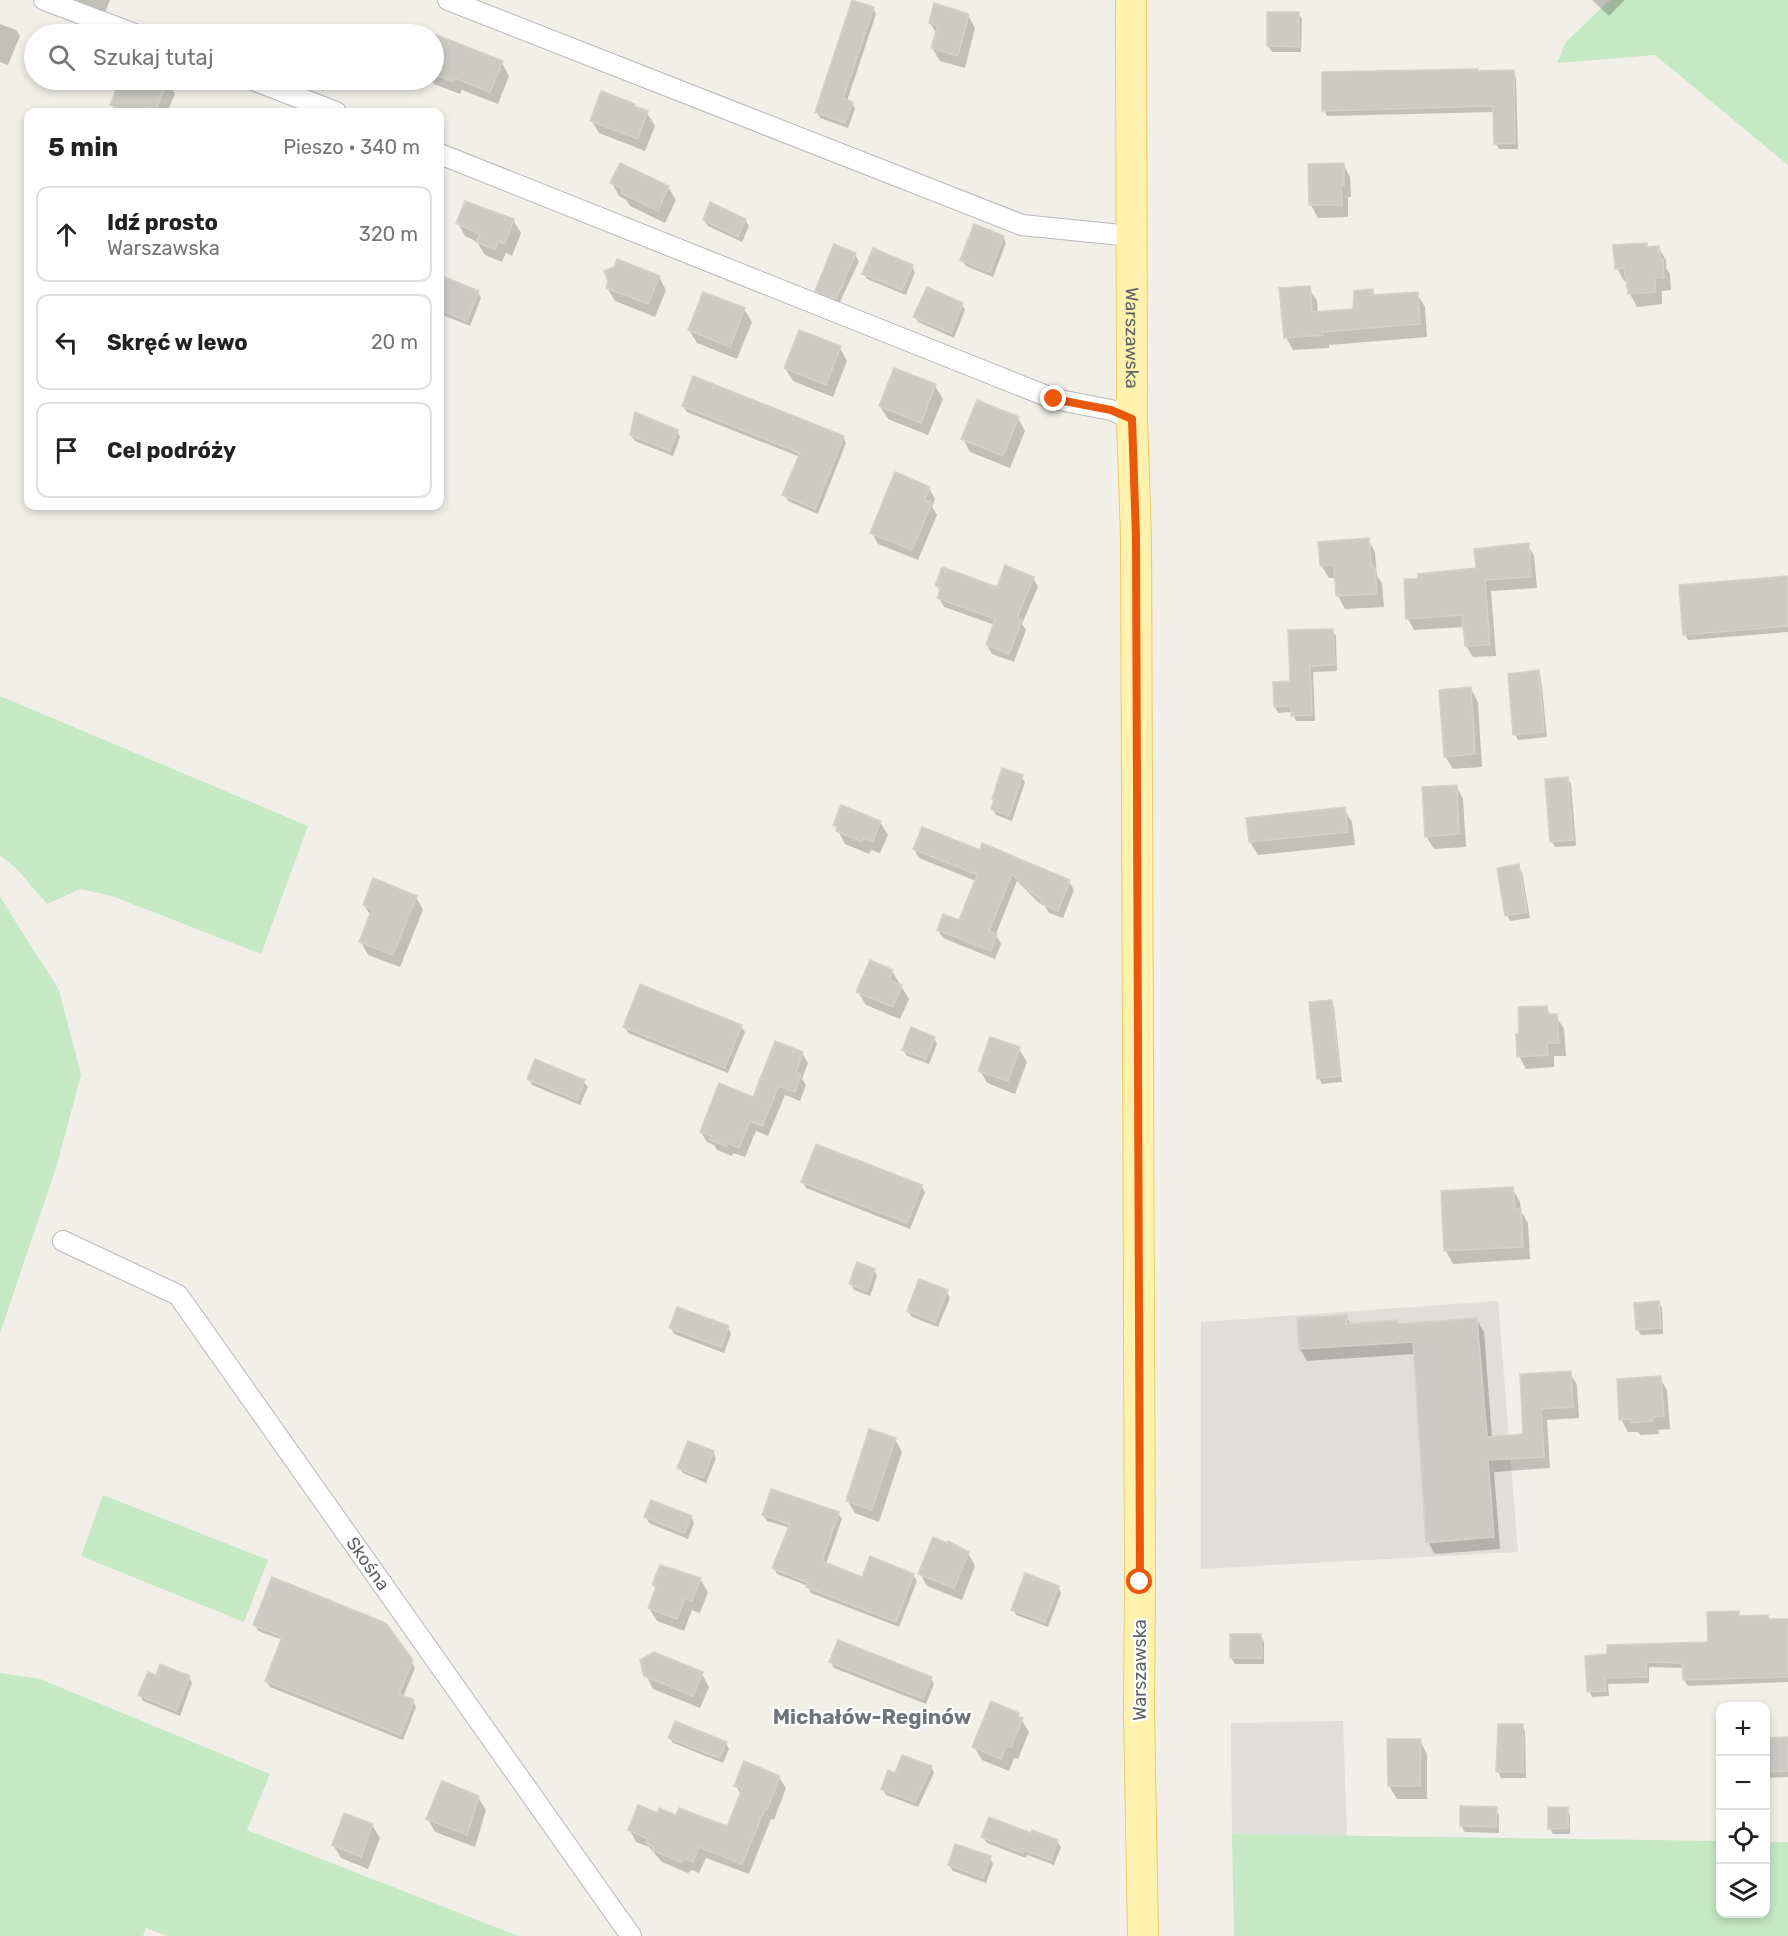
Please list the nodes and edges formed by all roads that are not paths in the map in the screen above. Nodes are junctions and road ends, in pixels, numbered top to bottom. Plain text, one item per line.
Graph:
1 (44, 0) edge
2 (447, 0) edge
3 (1131, 0) edge
4 (108, 24) edge
5 (279, 90) edge
6 (326, 108) edge
7 (444, 156) edge
8 (1131, 236) junction
9 (1132, 419) junction
10 (63, 1241) dead end
11 (632, 1936) edge
12 (1143, 1936) edge

1 - 4 street
2 - 8 street
3 - 8 main road, Warszawska
5 - 6 street
7 - 9 street
8 - 9 main road, Warszawska
9 - 12 main road, Warszawska
10 - 11 street, Skośna

